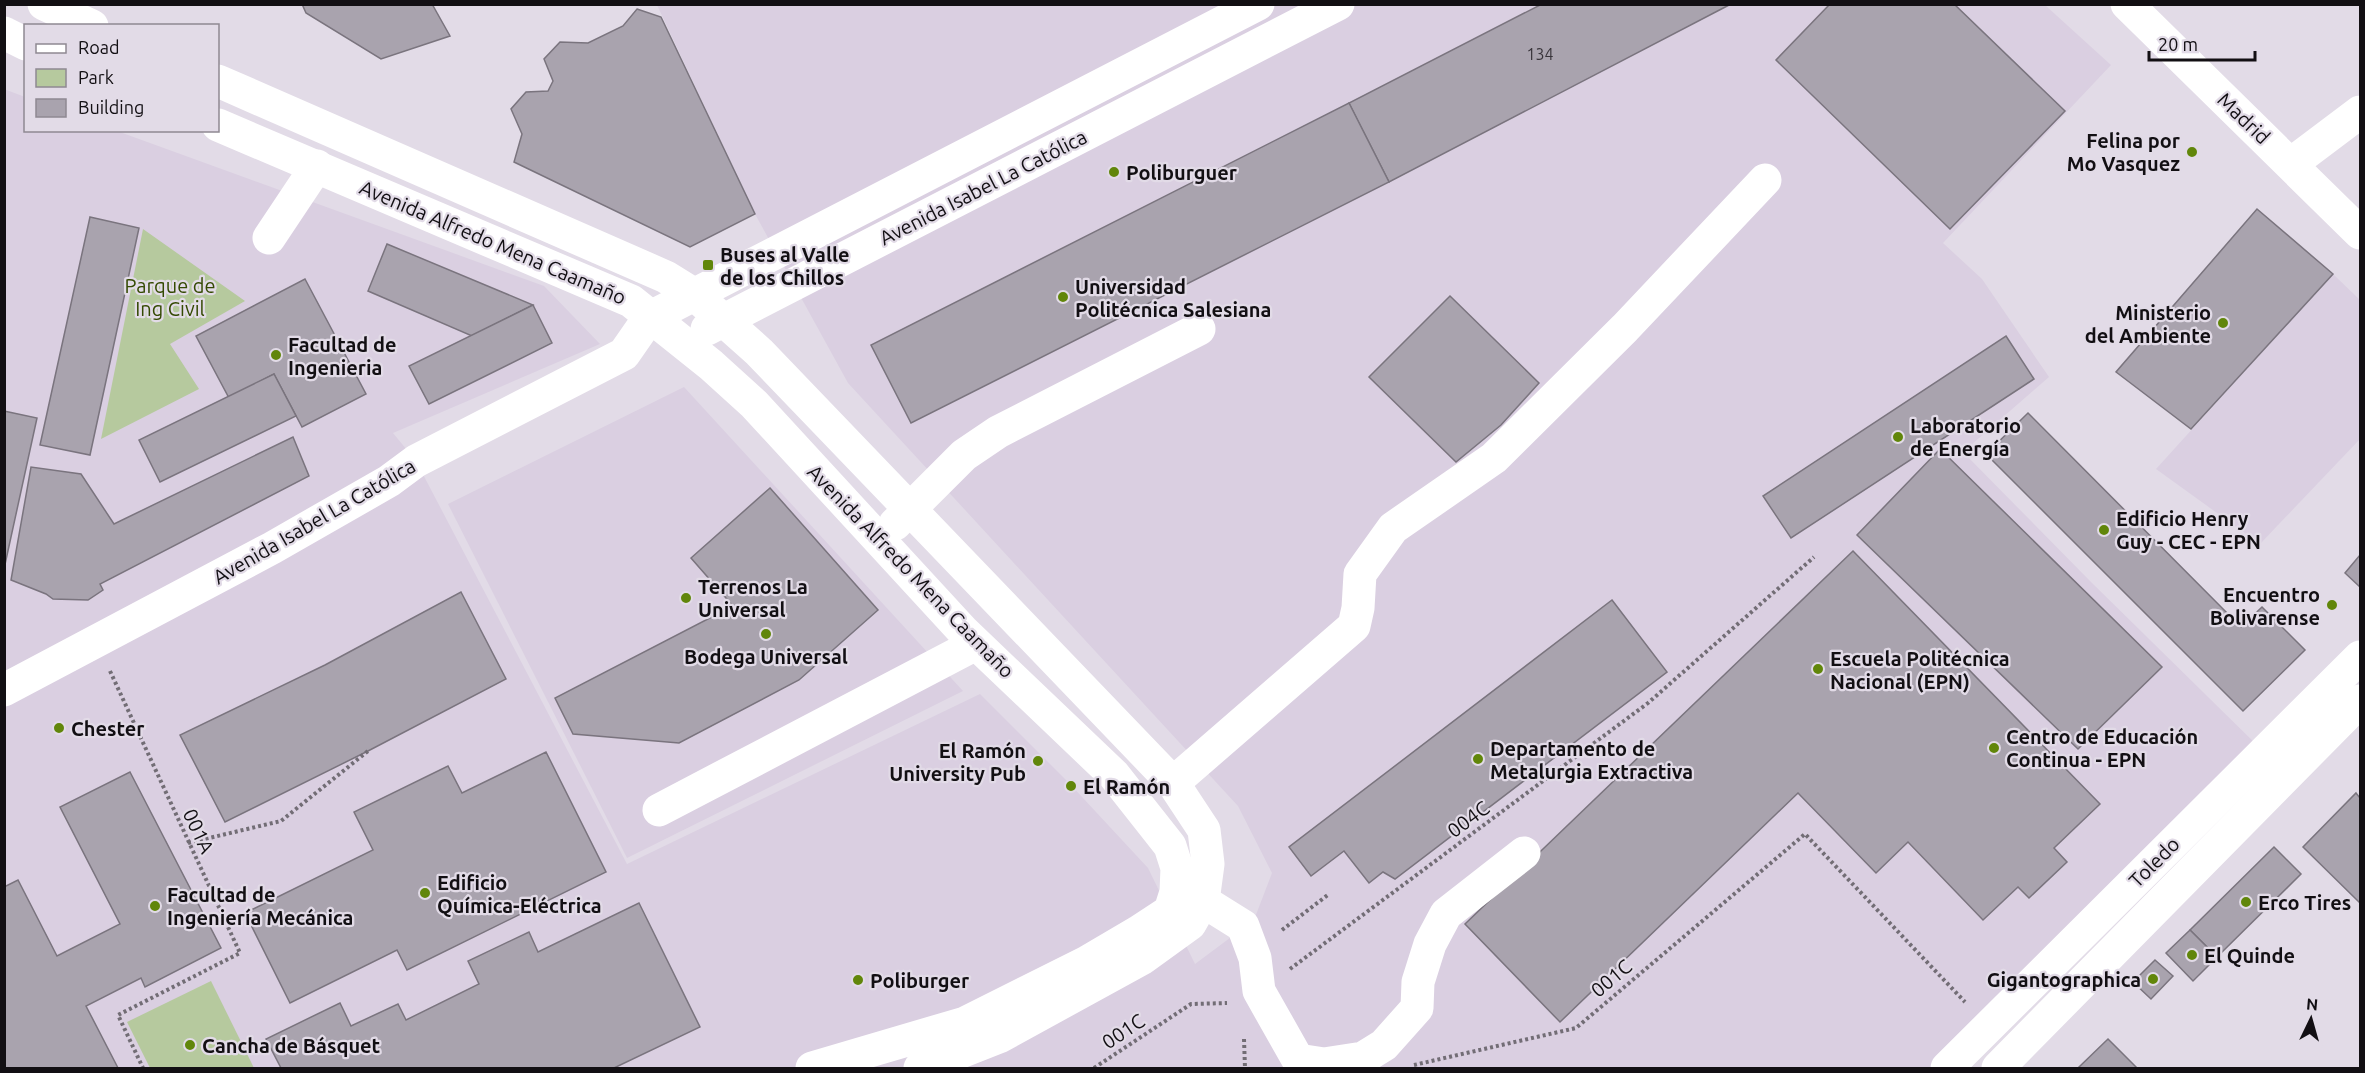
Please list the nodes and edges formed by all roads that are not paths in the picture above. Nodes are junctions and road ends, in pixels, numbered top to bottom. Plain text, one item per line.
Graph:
1 (44, 4) edge
2 (1258, 4) edge
3 (1338, 4) edge
4 (2127, 4) edge
5 (88, 24) edge
6 (4, 33) edge
7 (24, 43) edge
8 (219, 81) edge
9 (2361, 112) edge
10 (219, 125) edge
11 (2291, 164) junction
12 (316, 166) junction
13 (1765, 180) dead end
14 (2361, 233) edge
15 (269, 238) dead end
16 (695, 295) junction
17 (649, 318) junction
18 (724, 321) junction
19 (1199, 329) dead end
20 (681, 343) junction
21 (624, 354) junction
22 (910, 508) junction
23 (879, 540) junction
24 (976, 644) junction
25 (2361, 657) edge
26 (4, 690) edge
27 (2361, 701) edge
28 (1173, 783) junction
29 (659, 810) dead end
30 (1524, 853) dead end
31 (1193, 866) junction
32 (1203, 901) junction
33 (812, 1068) edge
34 (920, 1068) edge
35 (1947, 1068) edge
36 (1998, 1068) edge

1 - 5 street
2 - 16 street, Avenida Isabel La Católica
3 - 18 street, Avenida Isabel La Católica
4 - 11 street, Madrid
6 - 7 street
8 - 16 street, Avenida Alfredo Mena Caamaño
9 - 11 street
10 - 12 street, Avenida Alfredo Mena Caamaño
11 - 14 street, Madrid
12 - 15 street
12 - 17 street, Avenida Alfredo Mena Caamaño
13 - 28 street
16 - 17 street, Avenida Isabel La Católica
16 - 18 street, Avenida Alfredo Mena Caamaño
17 - 20 street, Avenida Alfredo Mena Caamaño
17 - 21 street, Avenida Isabel La Católica
18 - 20 street, Avenida Isabel La Católica
18 - 22 street, Avenida Alfredo Mena Caamaño
19 - 22 street
20 - 21 street, Avenida Isabel La Católica
20 - 23 street, Avenida Alfredo Mena Caamaño
21 - 26 street, Avenida Isabel La Católica
22 - 23 street
22 - 28 street, Avenida Alfredo Mena Caamaño
23 - 24 street, Avenida Alfredo Mena Caamaño
24 - 29 street
24 - 31 street, Avenida Alfredo Mena Caamaño
25 - 35 street, Toledo
27 - 36 street, Toledo
28 - 31 street, Avenida Alfredo Mena Caamaño
30 - 32 street
31 - 32 street, Avenida Alfredo Mena Caamaño
31 - 33 street, Avenida Alfredo Mena Caamaño
32 - 34 street, Avenida Alfredo Mena Caamaño

